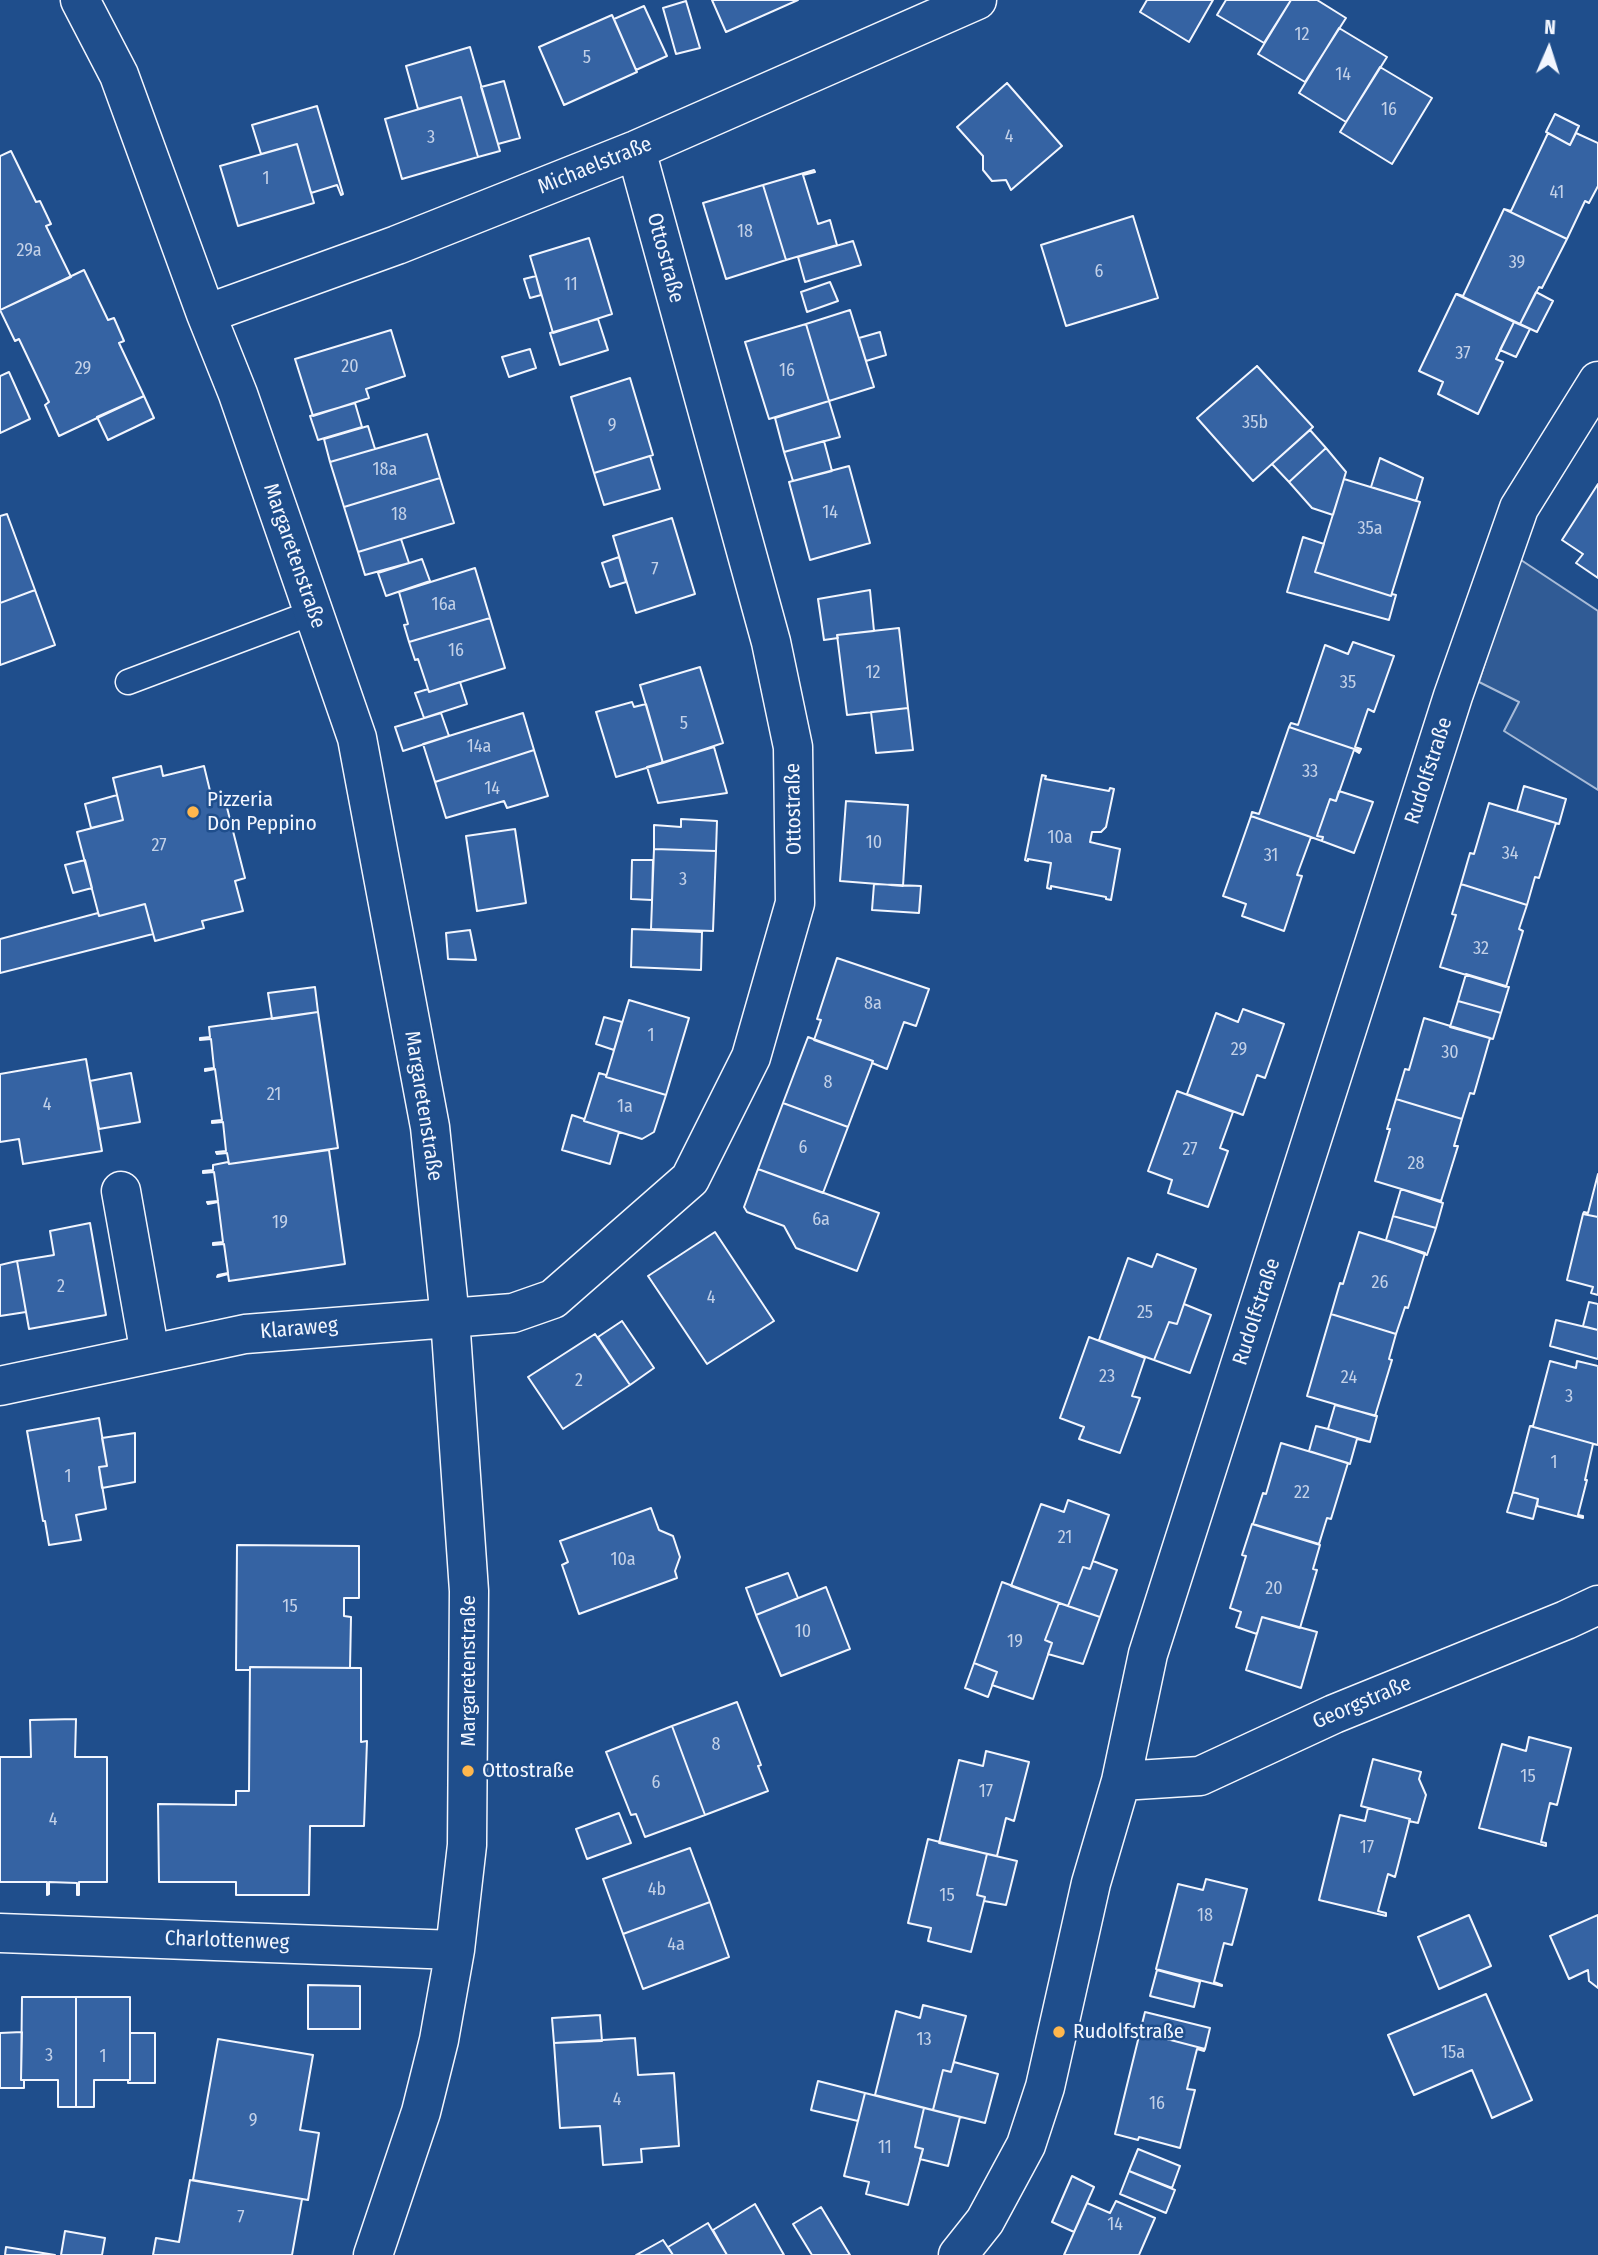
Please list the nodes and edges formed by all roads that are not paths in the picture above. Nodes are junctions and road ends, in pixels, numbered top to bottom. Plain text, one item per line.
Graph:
1 (80, 0) edge
2 (977, 0) edge
3 (636, 150) junction
4 (206, 314) junction
5 (1598, 380) edge
6 (314, 612) junction
7 (128, 682) dead end
8 (121, 1191) dead end
9 (450, 1318) junction
10 (150, 1354) junction
11 (0, 1386) edge
12 (1598, 1605) edge
13 (1121, 1781) junction
14 (0, 1933) edge
15 (455, 1950) junction
16 (373, 2255) edge
17 (958, 2255) edge

1 - 4 street, Margaretenstraße
2 - 3 street, Michaelstraße
3 - 4 street, Michaelstraße
3 - 9 street, Ottostraße
4 - 6 street, Margaretenstraße
5 - 13 street, Rudolfstraße
6 - 7 lane
6 - 9 street, Margaretenstraße
8 - 10 street
9 - 10 street, Klaraweg
9 - 15 street, Margaretenstraße
10 - 11 street, Klaraweg
12 - 13 street, Georgstraße
13 - 17 street, Rudolfstraße
14 - 15 street, Charlottenweg
15 - 16 street, Margaretenstraße

